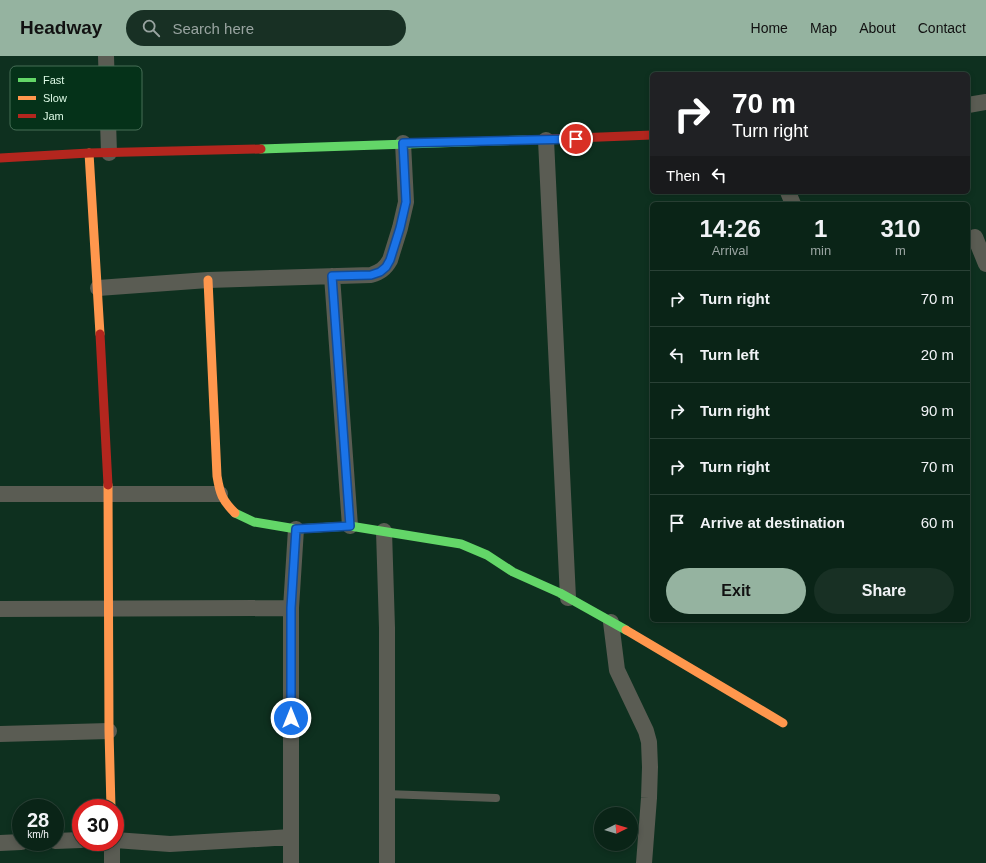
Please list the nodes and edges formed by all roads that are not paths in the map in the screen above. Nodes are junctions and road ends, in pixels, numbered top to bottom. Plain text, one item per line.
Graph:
1 (106, 56) edge
2 (106, 66) edge
3 (986, 102) edge
4 (970, 105) edge
5 (108, 130) edge
6 (650, 135) edge
7 (546, 140) junction
8 (403, 143) junction
9 (89, 153) junction
10 (109, 153) junction
11 (0, 158) edge
12 (976, 237) edge
13 (986, 264) edge
14 (332, 276) junction
15 (208, 280) junction
16 (98, 288) junction
17 (0, 494) edge
18 (109, 494) junction
19 (220, 494) junction
20 (350, 526) junction
21 (296, 529) junction
22 (384, 531) junction
23 (568, 598) junction
24 (109, 608) junction
25 (291, 608) junction
26 (0, 609) edge
27 (611, 622) junction
28 (783, 723) dead end
29 (109, 731) junction
30 (0, 734) edge
31 (386, 794) junction
32 (496, 798) dead end
33 (111, 799) edge
34 (291, 837) junction
35 (124, 841) edge
36 (12, 842) edge
37 (0, 843) edge
38 (112, 851) edge
39 (112, 863) edge
40 (291, 863) edge
41 (387, 863) edge
42 (644, 863) edge

1 - 2 street
3 - 4 street
5 - 10 street
6 - 7 street
7 - 8 street
7 - 23 street
8 - 10 street
8 - 14 street
9 - 10 street
9 - 11 street
9 - 16 street
12 - 13 street
14 - 15 street
14 - 20 street
15 - 16 street
15 - 19 street
16 - 18 street
17 - 18 street
18 - 19 street
18 - 24 street
19 - 21 street
20 - 21 street
20 - 22 street
21 - 25 street
22 - 23 street
22 - 31 street
23 - 27 street
24 - 25 street
24 - 26 street
24 - 29 street
25 - 34 street
27 - 28 street
27 - 42 street
29 - 30 street
29 - 33 street
31 - 32 lane
31 - 41 street
34 - 35 street
34 - 40 street
36 - 37 street
38 - 39 street

